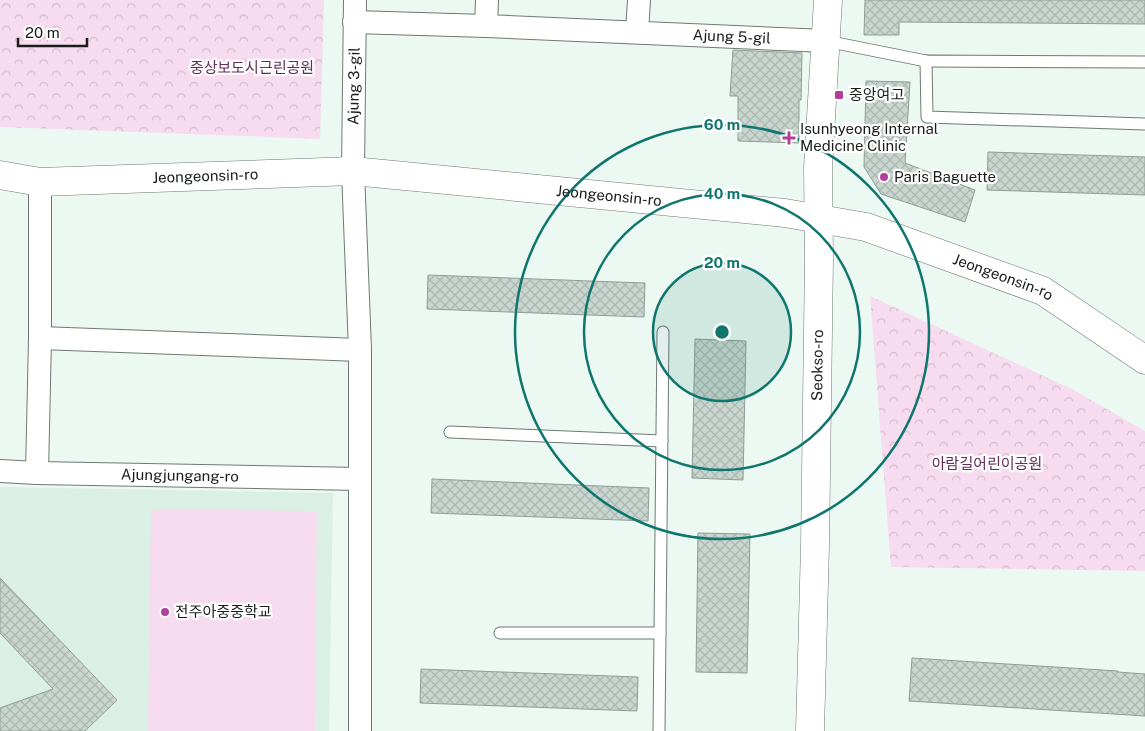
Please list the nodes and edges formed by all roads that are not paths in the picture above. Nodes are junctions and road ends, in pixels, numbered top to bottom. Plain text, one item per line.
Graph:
1 (487, 0) edge
2 (639, 0) edge
3 (828, 0) edge
4 (354, 11) edge
5 (486, 26) junction
6 (638, 32) junction
7 (826, 41) junction
8 (926, 61) junction
9 (1145, 62) edge
10 (1145, 124) edge
11 (353, 171) junction
12 (0, 175) edge
13 (40, 182) junction
14 (819, 218) junction
15 (663, 332) dead end
16 (40, 338) junction
17 (360, 350) junction
18 (1145, 360) edge
19 (450, 432) dead end
20 (662, 441) junction
21 (0, 471) edge
22 (37, 473) junction
23 (360, 480) junction
24 (500, 633) dead end
25 (660, 633) junction
26 (360, 731) edge
27 (659, 731) edge
28 (810, 731) edge

1 - 5 street
2 - 6 street
3 - 7 street, Seokso-ro
4 - 5 street, Ajung 5-gil
4 - 11 street, Ajung 3-gil
5 - 6 street, Ajung 5-gil
6 - 7 street, Ajung 5-gil
7 - 8 lane
7 - 14 street, Seokso-ro
8 - 9 lane
8 - 10 lane
11 - 13 street, Jeongeonsin-ro
11 - 14 street, Jeongeonsin-ro
11 - 17 street, Ajung 3-gil
12 - 13 street, Jeongeonsin-ro
13 - 16 street
14 - 18 street, Jeongeonsin-ro
14 - 28 street, Seokso-ro
15 - 20 lane
16 - 17 street
16 - 22 street
17 - 23 street, Ajung 3-gil
19 - 20 lane
20 - 25 lane
21 - 22 street, Ajungjungang-ro
22 - 23 street, Ajungjungang-ro
23 - 26 street, Ajung 3-gil
24 - 25 lane
25 - 27 lane

